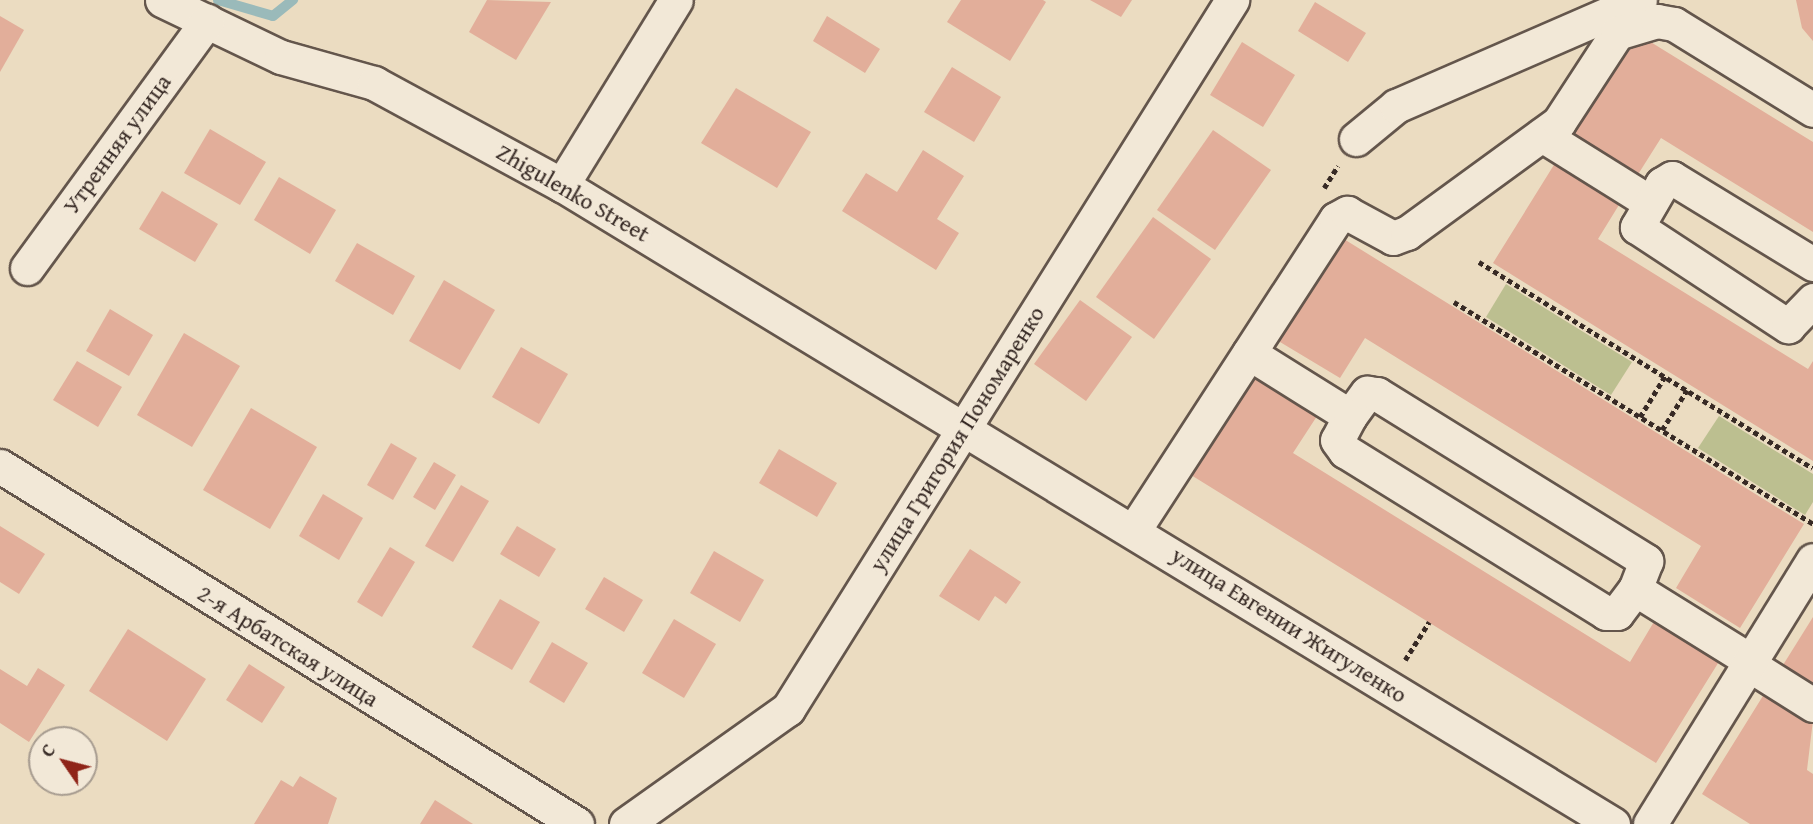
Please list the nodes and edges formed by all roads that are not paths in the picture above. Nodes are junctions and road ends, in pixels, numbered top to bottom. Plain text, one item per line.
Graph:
1 (162, 0) edge
2 (676, 0) edge
3 (1232, 0) edge
4 (1640, 0) edge
5 (207, 21) junction
6 (1813, 110) edge
7 (1542, 135) junction
8 (1356, 139) dead end
9 (562, 185) junction
10 (1651, 203) junction
11 (1813, 264) edge
12 (27, 268) dead end
13 (1812, 302) edge
14 (1248, 353) junction
15 (1350, 416) junction
16 (964, 426) junction
17 (0, 466) edge
18 (1134, 530) junction
19 (1813, 560) edge
20 (1635, 589) junction
21 (1749, 663) junction
22 (1813, 705) edge
23 (1605, 822) edge
24 (577, 824) edge
25 (625, 824) edge
26 (1650, 824) edge

1 - 5 street, Zhigulenko Street
2 - 9 street
3 - 16 street, улица Григория Пономаренко
4 - 8 street
5 - 9 street, Zhigulenko Street
5 - 12 street, Утренняя улица
6 - 7 street
7 - 10 street
7 - 14 street
9 - 16 street, Zhigulenko Street
10 - 11 street
10 - 13 street
14 - 15 street
14 - 18 street
15 - 20 street
15 - 20 street
16 - 18 street, улица Евгении Жигуленко
16 - 25 street, улица Григория Пономаренко
17 - 24 street, 2-я Арбатская улица
18 - 23 street, улица Евгении Жигуленко
19 - 21 street
20 - 21 street
21 - 22 street
21 - 26 street

